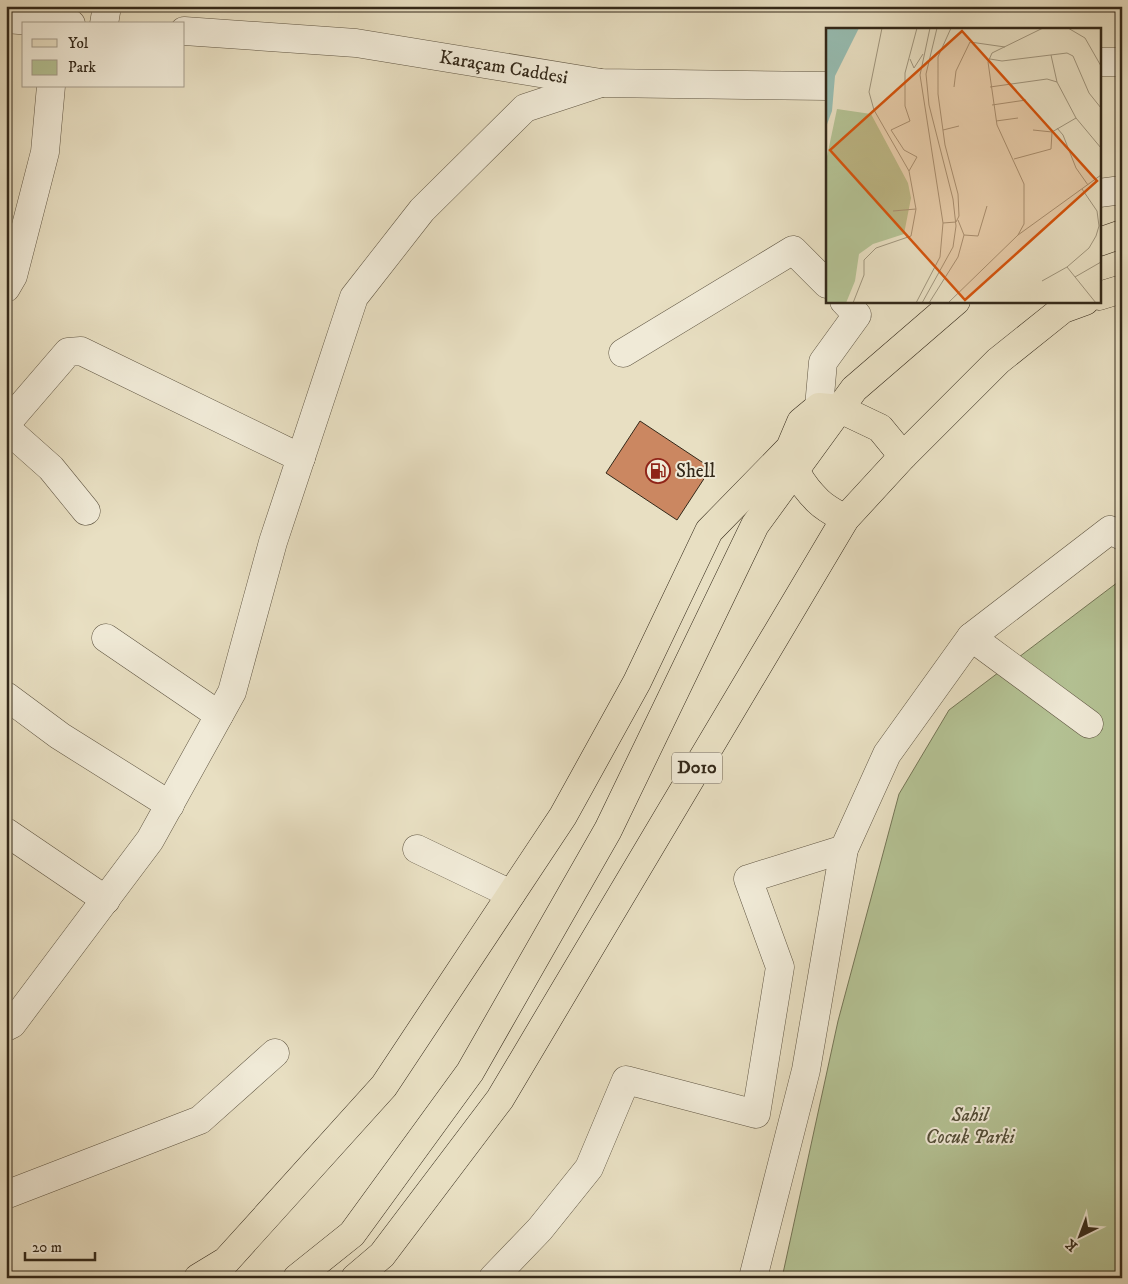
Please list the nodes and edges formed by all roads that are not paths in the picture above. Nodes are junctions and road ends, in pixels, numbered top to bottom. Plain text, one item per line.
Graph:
1 (107, 6) edge
2 (6, 19) edge
3 (47, 22) edge
4 (104, 22) edge
5 (185, 32) edge
6 (1100, 62) edge
7 (1122, 62) edge
8 (600, 83) junction
9 (826, 86) edge
10 (51, 88) edge
11 (1122, 190) edge
12 (1100, 194) edge
13 (1122, 234) edge
14 (1100, 242) edge
15 (826, 283) edge
16 (6, 288) edge
17 (1122, 289) edge
18 (1100, 296) edge
19 (955, 302) edge
20 (1082, 302) edge
21 (859, 306) edge
22 (624, 353) dead end
23 (830, 408) junction
24 (6, 424) edge
25 (6, 428) edge
26 (903, 456) junction
27 (301, 458) junction
28 (792, 459) junction
29 (86, 511) dead end
30 (845, 519) junction
31 (1122, 536) edge
32 (971, 637) junction
33 (106, 638) dead end
34 (6, 696) edge
35 (219, 715) junction
36 (1090, 724) dead end
37 (170, 805) junction
38 (6, 832) edge
39 (844, 848) junction
40 (417, 849) dead end
41 (511, 894) junction
42 (106, 900) junction
43 (6, 1027) edge
44 (275, 1053) dead end
45 (6, 1193) edge
46 (198, 1278) edge
47 (297, 1278) edge
48 (356, 1278) edge
49 (493, 1278) edge
50 (753, 1278) edge

1 - 4 street
2 - 3 street
5 - 8 street, Karaçam Caddesi
6 - 7 street
8 - 9 street, Karaçam Caddesi
8 - 27 street
10 - 16 street
11 - 12 street
13 - 14 main road
15 - 22 street
17 - 18 main road
19 - 23 main road, D010
20 - 26 main road, D010
21 - 23 street
23 - 26 main road
23 - 28 main road, D010
24 - 27 street
25 - 29 street
26 - 30 main road, D010
27 - 35 street
28 - 30 main road
28 - 41 main road
28 - 47 main road, D010
30 - 48 main road, D010
31 - 32 street
32 - 36 street
32 - 39 street
33 - 35 street
34 - 37 street
35 - 37 street
37 - 42 street
38 - 42 street
39 - 49 street
39 - 50 street
40 - 41 street
41 - 46 main road
42 - 43 street
44 - 45 street

